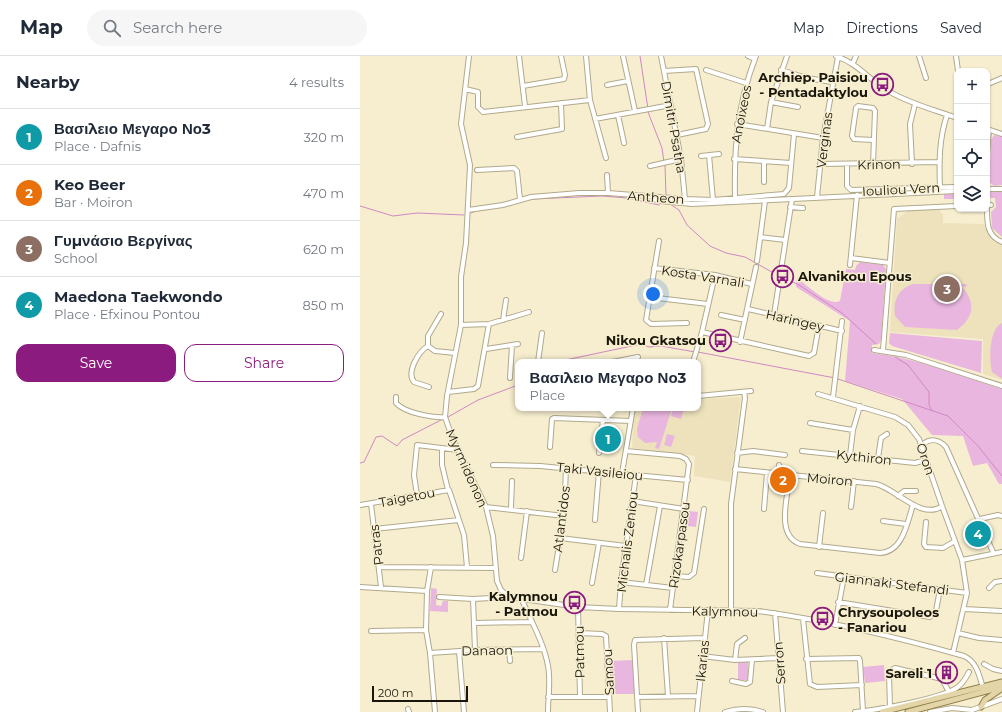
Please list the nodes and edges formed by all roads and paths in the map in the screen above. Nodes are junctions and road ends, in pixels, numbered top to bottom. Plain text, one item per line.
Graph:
1 (469, 56) edge
2 (520, 56) edge
3 (561, 56) edge
4 (586, 56) edge
5 (624, 56) edge
6 (661, 56) edge
7 (748, 56) edge
8 (786, 56) edge
9 (837, 56) edge
10 (856, 56) edge
11 (920, 56) edge
12 (956, 56) edge
13 (755, 57) edge
14 (853, 63) junction
15 (958, 68) edge
16 (706, 70) dead end
17 (781, 70) junction
18 (664, 71) junction
19 (926, 78) dead end
20 (1002, 78) edge
21 (628, 81) junction
22 (832, 82) junction
23 (746, 83) junction
24 (990, 83) edge
25 (607, 85) dead end
26 (523, 86) junction
27 (465, 89) junction
28 (590, 100) junction
29 (772, 102) junction
30 (561, 103) junction
31 (915, 104) junction
32 (671, 105) junction
33 (525, 106) junction
34 (798, 106) dead end
35 (635, 111) junction
36 (618, 115) junction
37 (947, 115) junction
38 (954, 117) edge
39 (595, 119) junction
40 (737, 124) junction
41 (767, 129) junction
42 (990, 131) edge
43 (794, 134) junction
44 (1002, 134) edge
45 (677, 135) junction
46 (517, 137) dead end
47 (822, 138) junction
48 (874, 140) junction
49 (624, 143) dead end
50 (719, 154) dead end
51 (709, 155) junction
52 (701, 156) dead end
53 (606, 158) dead end
54 (681, 159) junction
55 (734, 159) junction
56 (764, 162) junction
57 (939, 162) junction
58 (791, 163) junction
59 (820, 164) junction
60 (873, 164) junction
61 (912, 164) junction
62 (847, 165) junction
63 (650, 166) dead end
64 (477, 170) dead end
65 (607, 176) dead end
66 (764, 182) dead end
67 (940, 187) junction
68 (954, 189) edge
69 (954, 189) edge
70 (990, 189) edge
71 (1002, 189) edge
72 (608, 193) junction
73 (857, 196) junction
74 (817, 197) junction
75 (735, 198) junction
76 (520, 199) junction
77 (654, 199) dead end
78 (685, 199) junction
79 (792, 199) junction
80 (667, 200) junction
81 (713, 200) junction
82 (765, 201) junction
83 (954, 206) edge
84 (790, 208) junction
85 (803, 208) dead end
86 (468, 210) junction
87 (987, 212) edge
88 (760, 237) junction
89 (785, 240) junction
90 (659, 241) dead end
91 (1002, 242) edge
92 (851, 258) junction
93 (757, 261) dead end
94 (890, 263) junction
95 (850, 264) dead end
96 (756, 267) dead end
97 (654, 268) junction
98 (715, 275) junction
99 (752, 284) junction
100 (648, 298) junction
101 (506, 300) dead end
102 (708, 304) junction
103 (748, 308) junction
104 (529, 312) dead end
105 (441, 314) dead end
106 (721, 315) dead end
107 (774, 315) junction
108 (503, 320) junction
109 (745, 320) junction
110 (842, 321) dead end
111 (687, 323) dead end
112 (490, 324) junction
113 (461, 325) junction
114 (819, 325) junction
115 (842, 331) junction
116 (542, 332) dead end
117 (702, 332) junction
118 (740, 342) junction
119 (518, 344) dead end
120 (512, 345) junction
121 (428, 346) junction
122 (486, 349) junction
123 (874, 350) dead end
124 (883, 350) junction
125 (456, 353) junction
126 (638, 357) dead end
127 (538, 359) edge
128 (628, 359) edge
129 (694, 359) edge
130 (510, 378) dead end
131 (1002, 386) edge
132 (429, 387) dead end
133 (751, 390) dead end
134 (448, 392) junction
135 (744, 392) junction
136 (818, 394) dead end
137 (701, 396) edge
138 (396, 397) dead end
139 (833, 397) junction
140 (860, 406) junction
141 (633, 411) edge
142 (445, 417) junction
143 (603, 420) junction
144 (631, 421) junction
145 (810, 423) dead end
146 (853, 430) junction
147 (887, 434) dead end
148 (922, 445) junction
149 (550, 446) dead end
150 (442, 448) junction
151 (458, 450) junction
152 (626, 451) junction
153 (802, 451) dead end
154 (599, 453) dead end
155 (737, 453) junction
156 (785, 455) dead end
157 (850, 455) junction
158 (878, 458) junction
159 (926, 460) junction
160 (494, 465) dead end
161 (779, 465) dead end
162 (566, 468) junction
163 (735, 469) junction
164 (599, 471) junction
165 (622, 473) junction
166 (767, 473) junction
167 (778, 474) junction
168 (636, 475) junction
169 (790, 475) junction
170 (688, 480) junction
171 (512, 481) dead end
172 (854, 481) junction
173 (448, 490) junction
174 (916, 491) dead end
175 (417, 495) junction
176 (898, 496) junction
177 (632, 501) junction
178 (371, 504) junction
179 (360, 505) edge
180 (913, 505) junction
181 (660, 506) junction
182 (942, 506) junction
183 (486, 507) junction
184 (851, 507) dead end
185 (511, 508) junction
186 (684, 509) junction
187 (704, 509) dead end
188 (764, 509) dead end
189 (527, 511) junction
190 (823, 513) dead end
191 (564, 516) junction
192 (1002, 516) edge
193 (980, 519) junction
194 (459, 520) junction
195 (595, 520) dead end
196 (883, 521) dead end
197 (926, 522) dead end
198 (906, 524) junction
199 (374, 529) junction
200 (560, 538) junction
201 (955, 541) junction
202 (599, 543) junction
203 (626, 546) junction
204 (819, 547) junction
205 (993, 552) junction
206 (1002, 552) edge
207 (521, 558) dead end
208 (962, 560) junction
209 (379, 567) junction
210 (431, 567) junction
211 (467, 567) junction
212 (495, 568) junction
213 (555, 570) dead end
214 (817, 573) dead end
215 (675, 576) junction
216 (844, 577) junction
217 (1002, 581) edge
218 (621, 582) junction
219 (592, 583) dead end
220 (646, 585) junction
221 (360, 587) edge
222 (381, 587) junction
223 (673, 588) junction
224 (989, 588) dead end
225 (940, 589) junction
226 (427, 591) junction
227 (967, 593) junction
228 (439, 597) dead end
229 (509, 597) junction
230 (473, 599) junction
231 (522, 600) junction
232 (838, 602) junction
233 (578, 607) junction
234 (619, 609) junction
235 (964, 609) junction
236 (670, 610) junction
237 (708, 610) junction
238 (731, 610) junction
239 (1002, 611) edge
240 (775, 613) junction
241 (804, 618) junction
242 (531, 622) junction
243 (474, 623) junction
244 (836, 625) junction
245 (426, 630) junction
246 (371, 631) dead end
247 (579, 633) junction
248 (958, 634) junction
249 (664, 638) junction
250 (704, 638) junction
251 (745, 638) dead end
252 (1002, 640) edge
253 (543, 649) junction
254 (459, 650) junction
255 (475, 650) junction
256 (509, 650) junction
257 (430, 653) junction
258 (953, 653) junction
259 (702, 656) junction
260 (778, 658) junction
261 (806, 659) junction
262 (735, 660) junction
263 (752, 660) junction
264 (510, 661) dead end
265 (984, 664) dead end
266 (1002, 671) edge
267 (969, 672) dead end
268 (732, 681) dead end
269 (1002, 682) edge
270 (862, 684) junction
271 (1002, 688) edge
272 (983, 690) junction
273 (949, 692) junction
274 (668, 696) junction
275 (698, 696) junction
276 (548, 697) junction
277 (580, 697) junction
278 (609, 697) junction
279 (637, 697) junction
280 (1002, 699) edge
281 (890, 706) junction
282 (981, 707) junction
283 (863, 711) edge
284 (941, 711) edge
285 (436, 712) edge
286 (464, 712) edge
287 (548, 712) edge
288 (610, 712) edge
289 (638, 712) edge
290 (697, 712) edge
291 (725, 712) edge
292 (764, 712) edge
293 (783, 712) edge
294 (854, 712) edge
295 (882, 712) edge
296 (908, 712) edge
297 (930, 712) edge

1 - 27 street, Myrmidonon
2 - 26 street
3 - 26 street
4 - 28 street
5 - 21 street
6 - 18 street, Dimitri Psatha
7 - 13 street
8 - 17 street
9 - 14 street
9 - 22 street, Verginas
10 - 14 street
11 - 19 street
12 - 15 street
13 - 23 street, Anoixeos
14 - 31 street
16 - 23 street
17 - 22 street
17 - 29 street
18 - 32 street, Dimitri Psatha
18 - 45 street
20 - 24 street
21 - 25 street
21 - 35 street
22 - 47 street, Verginas
23 - 40 street, Anoixeos
26 - 33 street
27 - 33 street
27 - 86 street, Myrmidonon
28 - 30 street
28 - 39 street
29 - 34 street
29 - 41 street
30 - 33 street
30 - 46 street
31 - 37 street
31 - 61 street
32 - 35 street
32 - 45 street, Dimitri Psatha
35 - 36 street
36 - 39 street
36 - 49 street
37 - 38 street
37 - 57 street
39 - 53 street
40 - 41 street
40 - 55 street, Anoixeos
41 - 43 street
42 - 44 street
43 - 47 street
43 - 58 street, Antheon
45 - 54 street, Dimitri Psatha
47 - 59 street, Verginas
48 - 48 street
48 - 60 street
50 - 51 street
51 - 52 street
51 - 81 street
54 - 63 street
54 - 78 street, Dimitri Psatha
55 - 56 street
55 - 75 street, Anoixeos
56 - 58 street
56 - 66 street
57 - 61 street, Krinon
57 - 67 street
58 - 75 street, Antheon
59 - 62 street, Krinon
59 - 74 street, Verginas
60 - 61 street, Krinon
60 - 62 street, Krinon
62 - 67 street, Iouliou Vern
64 - 76 street
65 - 72 street
67 - 68 street, Iouliou Vern
69 - 73 street
70 - 71 street
72 - 76 street, Antheon
72 - 80 street, Antheon
73 - 74 street
73 - 92 street
74 - 79 street
75 - 81 street, Antheon
76 - 86 street, Antheon
77 - 80 street
78 - 80 street, Antheon
78 - 81 street, Antheon
79 - 82 street
79 - 84 street
80 - 82 street
82 - 88 street
83 - 94 street
84 - 85 street
84 - 89 street
86 - 113 street, Myrmidonon
87 - 91 street
88 - 89 street
88 - 93 street
89 - 107 street
90 - 97 street
92 - 94 street
92 - 95 street
94 - 124 street
96 - 99 street
97 - 98 street, Kosta Varnali
97 - 100 street
98 - 99 street, Kosta Varnali
98 - 102 street
99 - 103 street
100 - 102 street
100 - 111 street
101 - 108 street
102 - 117 street
103 - 107 street, Haringey
103 - 109 street
104 - 108 street
105 - 121 street
106 - 109 street
107 - 114 street, Haringey
108 - 112 street
109 - 118 street
110 - 115 street
112 - 113 street
112 - 122 street
113 - 125 street, Myrmidonon
114 - 115 street, Haringey
114 - 118 street
115 - 139 street
116 - 127 street
117 - 118 street
117 - 129 street
119 - 120 street
120 - 122 street
120 - 130 street
121 - 125 street
121 - 132 street
122 - 134 street
123 - 124 street
124 - 131 street
125 - 134 street, Myrmidonon
126 - 128 street
133 - 135 street
134 - 142 street, Myrmidonon
135 - 137 street
135 - 155 street
136 - 139 street, Oron
138 - 142 street
139 - 140 street, Oron
140 - 146 street
140 - 148 street, Oron
141 - 144 street
142 - 151 street, Myrmidonon
143 - 144 street
143 - 149 street
143 - 154 street
144 - 152 street
145 - 146 street
146 - 157 street
147 - 158 street
148 - 159 street, Oron
148 - 193 street
150 - 151 street
150 - 173 street
150 - 175 street
151 - 183 street, Myrmidonon
152 - 165 street
152 - 170 street, Rizokarpasou
153 - 157 street, Kythiron
155 - 156 street
155 - 163 street
157 - 158 street, Kythiron
158 - 159 street, Kythiron
159 - 182 street, Oron
160 - 162 street, Taki Vasileiou
161 - 167 street
162 - 164 street, Taki Vasileiou
162 - 191 street, Atlantidos
163 - 166 street, Moiron
163 - 238 street
164 - 165 street, Taki Vasileiou
164 - 195 street
165 - 168 street, Taki Vasileiou
166 - 167 street, Moiron
166 - 188 street
167 - 169 street, Moiron
168 - 170 street, Taki Vasileiou
168 - 177 street, Michalis Zeniou
169 - 172 street, Moiron
169 - 204 street
170 - 186 street, Rizokarpasou
171 - 185 street
172 - 176 street, Moiron
172 - 184 street
173 - 175 street, Taigetou
173 - 194 street, Taigetou
174 - 176 street
175 - 178 street, Taigetou
176 - 180 street, Moiron
177 - 181 street
177 - 203 street, Michalis Zeniou
178 - 179 street, Taigetou
178 - 199 street, Patras
180 - 182 street, Moiron
180 - 198 street
181 - 186 street
181 - 220 street
182 - 201 street, Oron
183 - 185 street
183 - 212 street, Myrmidonon
185 - 189 street
186 - 215 street, Rizokarpasou
187 - 215 street
189 - 191 street
189 - 207 street
190 - 204 street
191 - 200 street, Atlantidos
192 - 193 street
193 - 205 street
194 - 199 street
194 - 211 street, Taigetou
196 - 198 street
197 - 201 street
198 - 204 street
199 - 209 street, Patras
200 - 202 street
200 - 213 street, Atlantidos
201 - 208 street, Oron
202 - 203 street
202 - 219 street
203 - 218 street, Michalis Zeniou
205 - 206 street
205 - 208 street
208 - 227 street, Oron
209 - 210 street
209 - 222 street, Patras
210 - 211 street
210 - 226 street
211 - 212 street
212 - 229 street, Myrmidonon
214 - 216 street, Giannaki Stefandi
215 - 223 street, Rizokarpasou
216 - 225 street, Giannaki Stefandi
216 - 232 street
217 - 224 street
218 - 220 street
218 - 234 street, Michalis Zeniou
220 - 223 street
221 - 222 street
222 - 226 street
223 - 236 street, Rizokarpasou
225 - 227 street, Giannaki Stefandi
225 - 232 street
226 - 245 street
227 - 235 street, Oron
228 - 230 street, Kalymnou
229 - 230 street, Kalymnou
229 - 231 street, Kalymnou
230 - 243 street
231 - 233 street, Kalymnou
231 - 242 street
232 - 244 street
233 - 234 street, Kalymnou
233 - 247 street, Patmou
234 - 236 street, Kalymnou
235 - 239 street
235 - 248 street, Oron
236 - 237 street, Kalymnou
237 - 238 street, Kalymnou
237 - 250 street, Ikarias
238 - 240 street, Kalymnou
240 - 241 street, Kalymnou
240 - 260 street, Serron
241 - 244 street, Kalymnou
241 - 261 street
242 - 243 street
242 - 253 street
243 - 255 street
244 - 258 street, Kalymnou
245 - 246 street
245 - 257 street
247 - 277 street, Patmou
247 - 278 street, Samou
248 - 252 street
248 - 258 street, Oron
249 - 250 street
249 - 274 street
249 - 279 street
250 - 259 street, Ikarias
251 - 262 street
253 - 256 street, Danaon
253 - 276 street
254 - 255 street, Danaon
254 - 257 street, Danaon
254 - 286 street
255 - 256 street, Danaon
256 - 264 street
257 - 285 street
258 - 272 street, Kalymnou
259 - 262 street
259 - 275 street, Ikarias
260 - 263 street
260 - 293 street, Serron
261 - 270 street
261 - 270 street
262 - 263 street
263 - 268 street
265 - 266 street
267 - 273 street
269 - 272 main road
270 - 283 street
271 - 272 main road
271 - 282 main road
272 - 295 main road
272 - 296 main road
273 - 281 street
273 - 281 street
274 - 275 street
274 - 279 street
275 - 290 street, Ikarias
276 - 277 street, Patmou
276 - 287 street
277 - 278 street, Patmou
278 - 288 street, Samou
279 - 289 street
280 - 282 street
281 - 283 street
282 - 284 street
283 - 294 street
284 - 297 street
291 - 292 street

